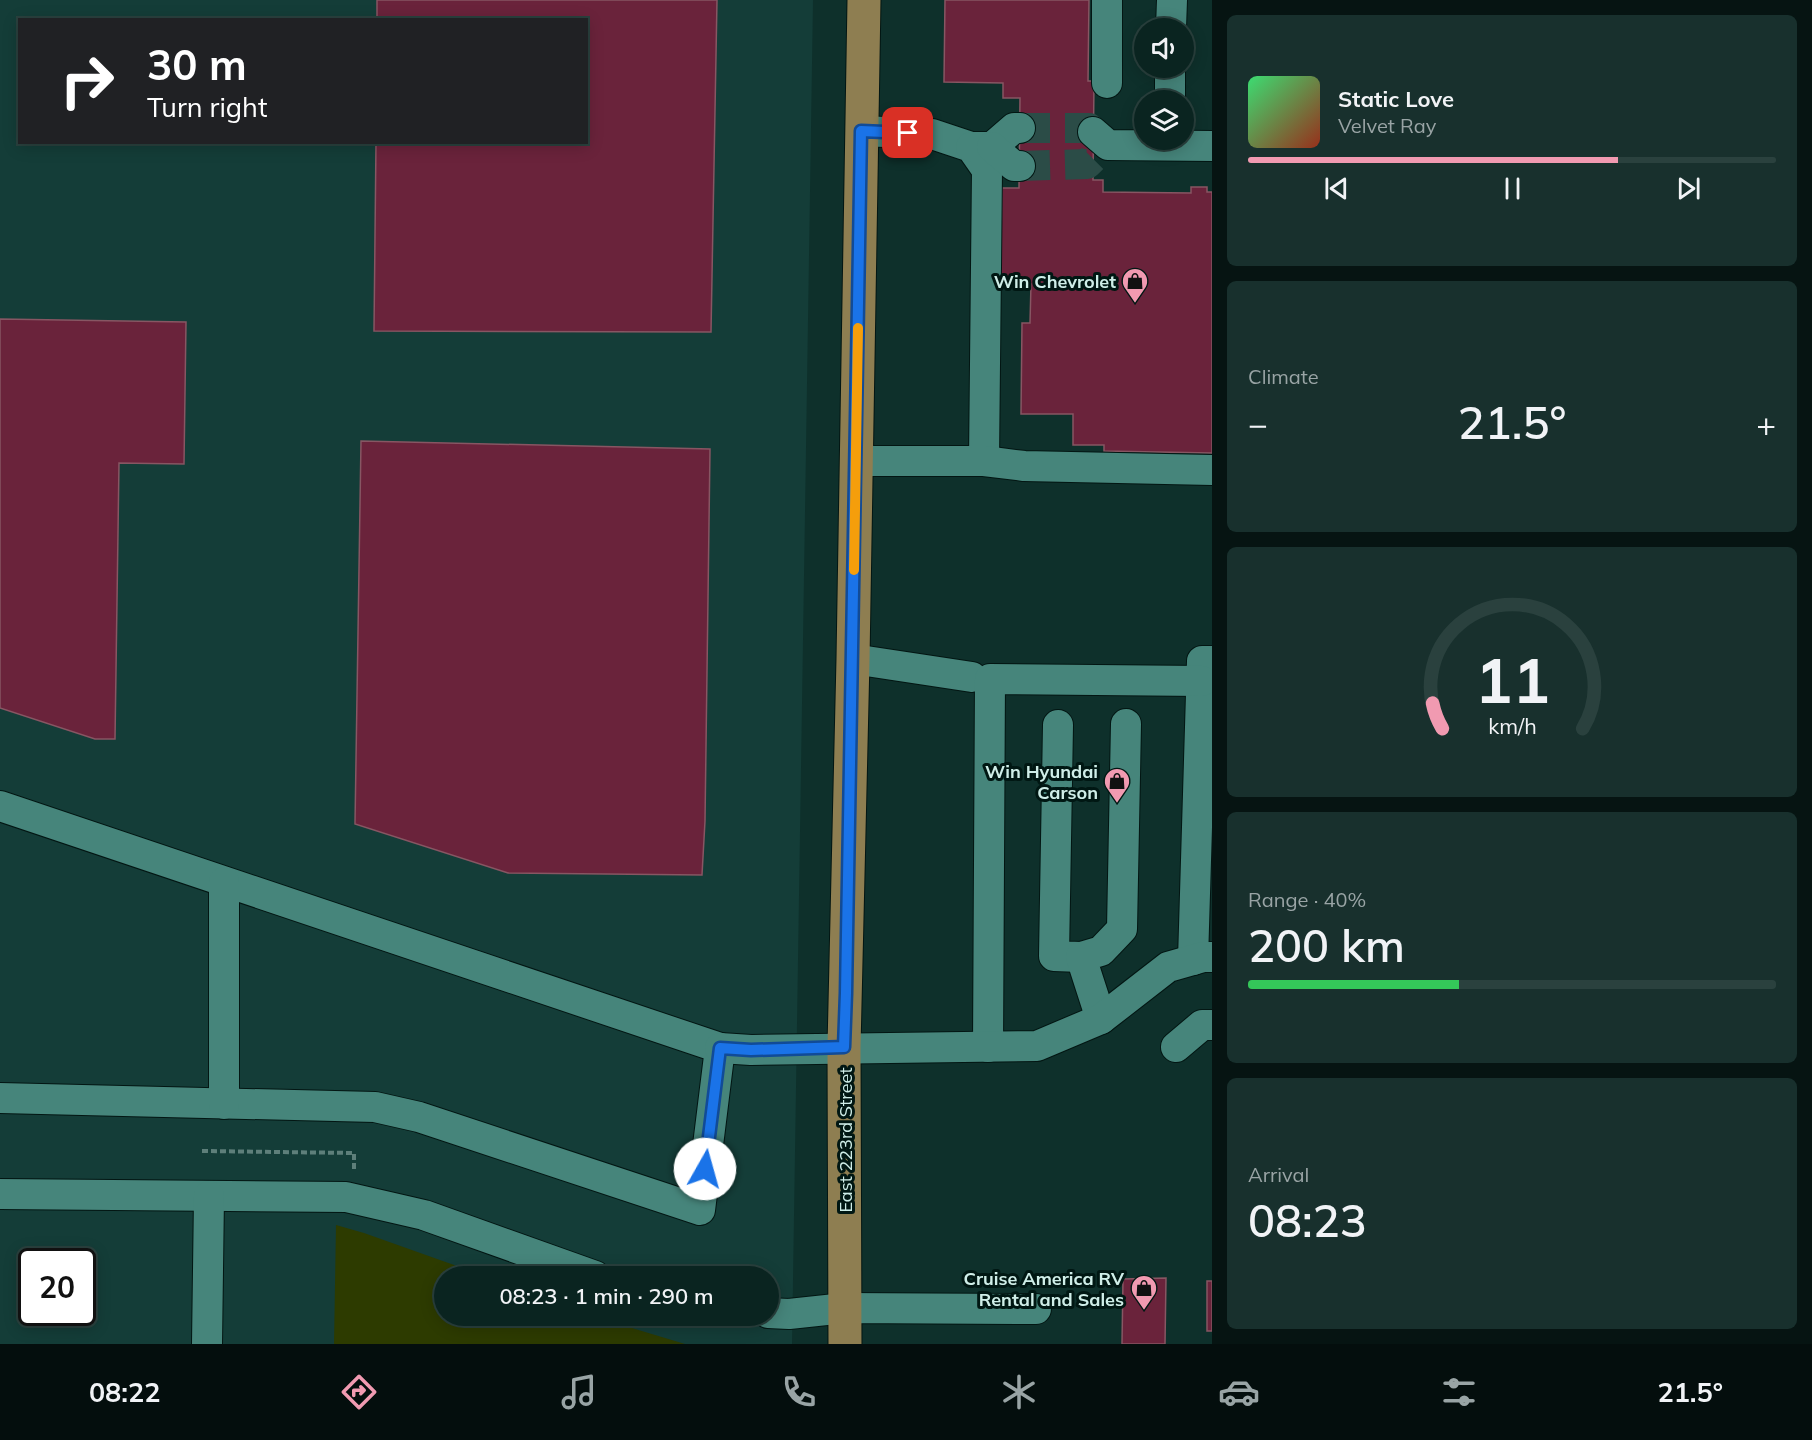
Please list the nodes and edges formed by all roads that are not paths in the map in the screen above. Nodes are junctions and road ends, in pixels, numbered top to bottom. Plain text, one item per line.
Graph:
1 (864, 0) edge
2 (1107, 0) edge
3 (1172, 0) edge
4 (1171, 18) edge
5 (1107, 83) dead end
6 (1020, 128) tunnel mouth
7 (861, 131) junction
8 (1134, 143) edge
9 (1194, 144) edge
10 (1098, 145) tunnel mouth
11 (1212, 146) edge
12 (981, 147) junction
13 (1020, 166) tunnel mouth
14 (856, 461) junction
15 (984, 461) junction
16 (1212, 470) edge
17 (853, 659) junction
18 (1207, 671) edge
19 (981, 678) junction
20 (1126, 724) dead end
21 (1058, 725) dead end
22 (0, 806) edge
23 (224, 882) junction
24 (1081, 957) junction
25 (1203, 958) edge
26 (1101, 1019) junction
27 (1212, 1025) edge
28 (844, 1047) junction
29 (988, 1047) junction
30 (1176, 1047) dead end
31 (720, 1048) junction
32 (0, 1098) edge
33 (224, 1104) junction
34 (0, 1194) edge
35 (209, 1196) junction
36 (567, 1266) edge
37 (845, 1308) junction
38 (1036, 1309) dead end
39 (779, 1314) edge
40 (207, 1344) edge
41 (845, 1344) edge

1 - 7 main road, East 223rd Street
2 - 5 lane
3 - 4 lane
6 - 12 lane
7 - 12 lane
7 - 14 main road, East 223rd Street
8 - 10 lane
9 - 11 lane
12 - 13 lane
12 - 15 lane
14 - 15 lane
14 - 17 main road, East 223rd Street
15 - 16 lane
17 - 19 lane
17 - 28 main road, East 223rd Street
18 - 19 lane
18 - 25 lane
19 - 29 lane
20 - 24 lane
21 - 24 lane
22 - 23 lane
23 - 31 lane
23 - 33 lane
24 - 26 lane
25 - 26 lane
26 - 29 lane
27 - 30 lane
28 - 29 lane
28 - 31 lane
28 - 37 main road, East 223rd Street
31 - 33 lane
32 - 33 lane
34 - 35 lane
35 - 36 lane
35 - 40 lane
37 - 38 lane
37 - 39 lane
37 - 41 main road, East 223rd Street

